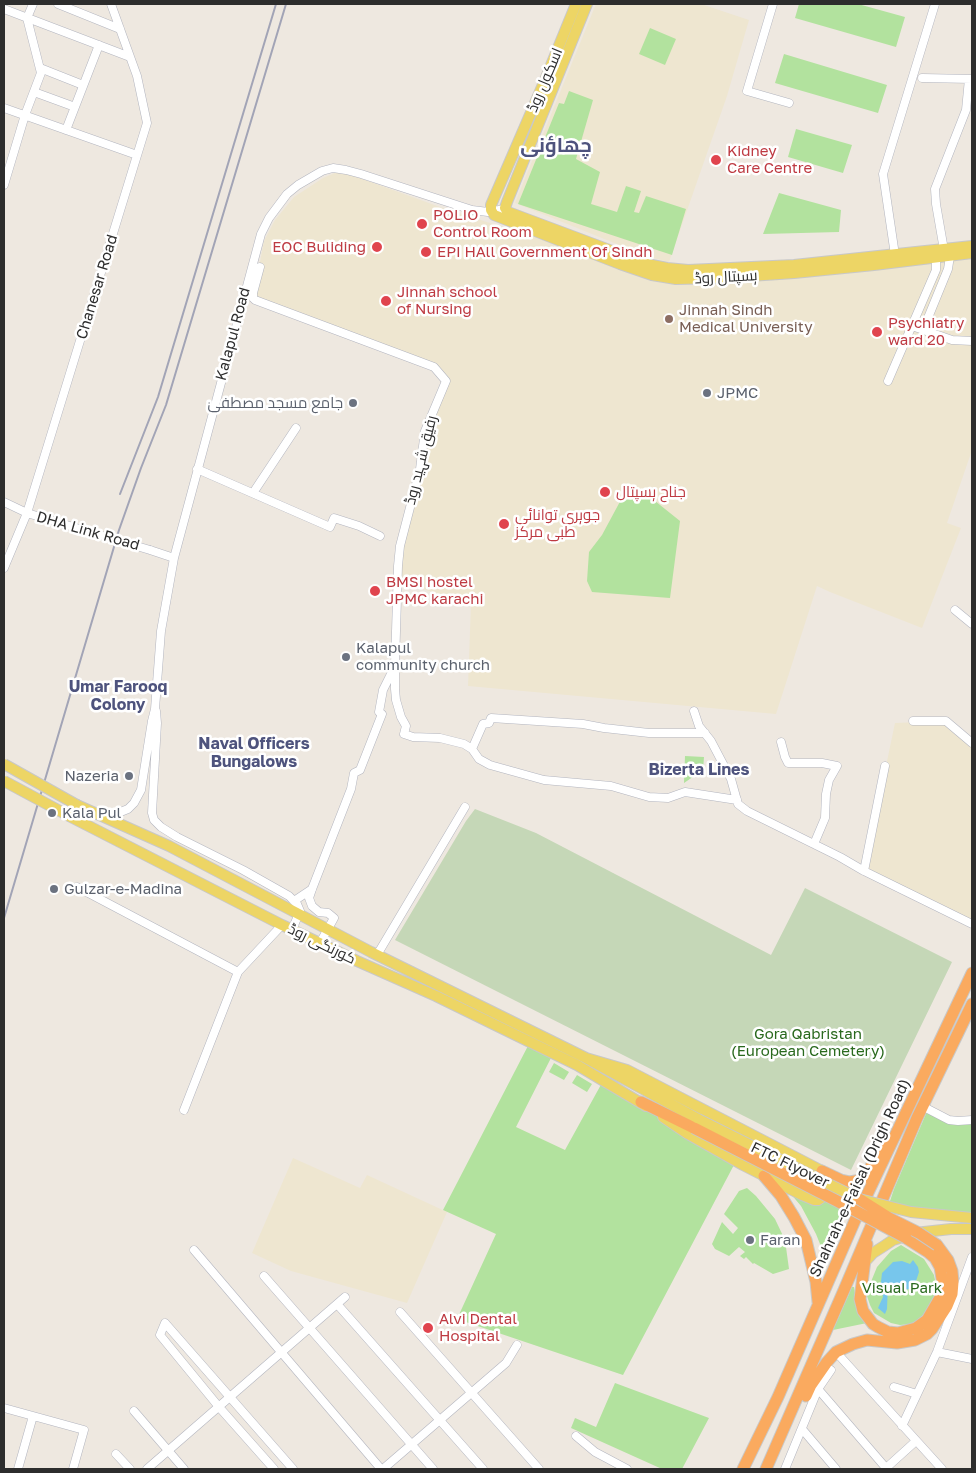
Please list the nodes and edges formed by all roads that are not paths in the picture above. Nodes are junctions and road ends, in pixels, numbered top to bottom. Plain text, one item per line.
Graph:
1 (33, 4) edge
2 (58, 4) edge
3 (111, 4) edge
4 (576, 4) edge
5 (587, 4) edge
6 (773, 4) edge
7 (935, 4) edge
8 (6, 7) edge
9 (28, 18) junction
10 (120, 29) junction
11 (98, 45) junction
12 (130, 57) junction
13 (40, 68) junction
14 (922, 78) dead end
15 (971, 79) edge
16 (83, 85) junction
17 (34, 92) junction
18 (789, 103) dead end
19 (75, 107) junction
20 (4, 108) edge
21 (25, 115) junction
22 (66, 130) junction
23 (137, 155) junction
24 (4, 185) edge
25 (505, 209) junction
26 (491, 212) junction
27 (972, 246) edge
28 (947, 253) junction
29 (972, 253) edge
30 (895, 255) junction
31 (936, 258) junction
32 (260, 267) dead end
33 (912, 326) junction
34 (923, 330) junction
35 (972, 342) edge
36 (888, 381) dead end
37 (296, 428) dead end
38 (197, 469) junction
39 (253, 493) junction
40 (4, 502) edge
41 (27, 513) junction
42 (380, 536) dead end
43 (174, 558) junction
44 (4, 568) edge
45 (955, 610) dead end
46 (972, 624) edge
47 (393, 670) junction
48 (155, 710) junction
49 (694, 711) dead end
50 (913, 721) dead end
51 (705, 734) junction
52 (781, 742) dead end
53 (972, 743) edge
54 (472, 749) junction
55 (4, 764) edge
56 (885, 766) dead end
57 (4, 782) edge
58 (737, 800) junction
59 (465, 807) dead end
60 (93, 812) junction
61 (814, 844) junction
62 (864, 871) junction
63 (77, 887) dead end
64 (312, 889) junction
65 (294, 901) junction
66 (299, 914) junction
67 (972, 924) edge
68 (282, 925) junction
69 (327, 929) junction
70 (292, 930) junction
71 (320, 943) junction
72 (377, 955) junction
73 (238, 972) junction
74 (972, 973) edge
75 (972, 1004) edge
76 (586, 1058) junction
77 (641, 1102) junction
78 (922, 1106) junction
79 (184, 1110) dead end
80 (972, 1120) edge
81 (696, 1123) junction
82 (899, 1126) junction
83 (822, 1171) junction
84 (764, 1176) junction
85 (859, 1199) junction
86 (972, 1218) edge
87 (972, 1229) edge
88 (869, 1230) junction
89 (194, 1250) dead end
90 (972, 1257) edge
91 (865, 1261) junction
92 (264, 1276) dead end
93 (844, 1290) junction
94 (345, 1297) dead end
95 (337, 1304) junction
96 (818, 1304) junction
97 (400, 1312) dead end
98 (309, 1328) junction
99 (517, 1345) dead end
100 (281, 1352) junction
101 (836, 1352) junction
102 (936, 1352) junction
103 (972, 1359) edge
104 (831, 1370) dead end
105 (894, 1387) dead end
106 (818, 1389) junction
107 (471, 1393) junction
108 (917, 1394) junction
109 (230, 1397) junction
110 (219, 1407) junction
111 (4, 1408) edge
112 (134, 1412) dead end
113 (33, 1416) junction
114 (439, 1421) junction
115 (902, 1426) junction
116 (802, 1429) junction
117 (576, 1436) dead end
118 (916, 1441) junction
119 (411, 1445) junction
120 (775, 1450) junction
121 (168, 1451) junction
122 (116, 1454) dead end
123 (18, 1469) edge
124 (73, 1469) edge
125 (130, 1469) edge
126 (147, 1469) edge
127 (184, 1469) edge
128 (274, 1469) edge
129 (293, 1469) edge
130 (382, 1469) edge
131 (433, 1469) edge
132 (482, 1469) edge
133 (539, 1469) edge
134 (627, 1469) edge
135 (743, 1469) edge
136 (766, 1469) edge
137 (786, 1469) edge
138 (836, 1469) edge
139 (885, 1469) edge
140 (942, 1469) edge

1 - 9 street
2 - 10 street
3 - 10 street, Chanesar Road
4 - 26 main road, اسکول روڈ
5 - 25 main road, اسکول روڈ
6 - 18 street
7 - 30 street
8 - 9 street
9 - 11 street
9 - 13 street
10 - 12 street, Chanesar Road
11 - 12 street
11 - 16 street
12 - 23 street, Chanesar Road
13 - 16 street
13 - 17 street
14 - 15 street
15 - 28 street
16 - 19 street
17 - 19 street
17 - 21 street
19 - 22 street
20 - 21 street
21 - 22 street
21 - 24 street
22 - 23 street
23 - 41 street, Chanesar Road
25 - 26 street, Kalapul Road
25 - 30 main road, ہسپتال روڈ
26 - 31 main road, ہسپتال روڈ
26 - 38 street, Kalapul Road
27 - 28 main road, ہسپتال روڈ
28 - 29 main road, ہسپتال روڈ
28 - 30 main road, ہسپتال روڈ
28 - 31 main road, ہسپتال روڈ
28 - 34 street
31 - 33 street
32 - 47 street, رفیق شہید روڈ
33 - 34 street
33 - 36 street
34 - 35 street
37 - 39 street
38 - 39 street
38 - 43 street, Kalapul Road
39 - 42 street
40 - 41 street, DHA Link Road
41 - 43 street, DHA Link Road, bridge
41 - 44 street, Chanesar Road
43 - 48 street, Kalapul Road
45 - 46 street
47 - 54 street
47 - 64 street, رفیق شہید روڈ
48 - 60 street
48 - 65 street
49 - 51 street
50 - 53 street
51 - 54 street
51 - 58 street
52 - 61 street
54 - 58 street
55 - 60 main road, bridge
56 - 62 street
57 - 68 main road, کورنگی روڈ, bridge
58 - 61 street
59 - 72 street
60 - 66 main road, کورنگی روڈ
61 - 62 street
62 - 67 street
63 - 73 street
64 - 65 street
64 - 69 street
65 - 66 street
66 - 69 main road, کورنگی روڈ
66 - 70 street
68 - 70 main road, کورنگی روڈ
68 - 73 street
69 - 71 street
69 - 72 main road, کورنگی روڈ
70 - 71 main road, کورنگی روڈ
71 - 77 main road, کورنگی روڈ
72 - 76 main road, کورنگی روڈ
73 - 79 street
74 - 82 highway, Shahrah-e-Faisal (Drigh Road)
75 - 78 highway, Shahrah-e-Faisal (Drigh Road)
76 - 81 main road, کورنگی روڈ
76 - 83 main road
77 - 81 highway
77 - 84 main road, کورنگی روڈ
78 - 80 street
78 - 88 highway, Shahrah-e-Faisal (Drigh Road)
81 - 85 main road, FTC Flyover, bridge
81 - 91 highway, bridge
82 - 83 highway
82 - 96 highway, Shahrah-e-Faisal (Drigh Road)
83 - 84 main road, کورنگی روڈ
84 - 96 highway
85 - 86 main road, FTC Flyover, bridge
85 - 101 highway, bridge
87 - 91 main road
88 - 91 highway
88 - 93 highway, Shahrah-e-Faisal (Drigh Road)
89 - 100 street
90 - 102 street
91 - 93 main road
92 - 98 street
93 - 120 highway, Shahrah-e-Faisal (Drigh Road)
94 - 95 street
95 - 98 street
95 - 114 street
96 - 135 highway, Shahrah-e-Faisal (Drigh Road)
97 - 107 street
98 - 100 street
98 - 119 street
99 - 107 street
100 - 109 street
100 - 130 street
101 - 115 street
101 - 120 highway
102 - 103 street
102 - 108 street
104 - 106 street
105 - 108 street
106 - 116 street
106 - 139 street
107 - 114 street
107 - 133 street
108 - 115 street
109 - 110 street
109 - 110 street
109 - 129 street
110 - 121 street
110 - 128 street
111 - 113 street
112 - 121 street
113 - 123 street
113 - 124 street
114 - 119 street
114 - 132 street
115 - 118 street
116 - 137 street
116 - 138 street
117 - 134 street
118 - 139 street
118 - 140 street
119 - 130 street
119 - 131 street
120 - 136 highway, Shahrah-e-Faisal (Drigh Road)
121 - 126 street
121 - 127 street
122 - 125 street

